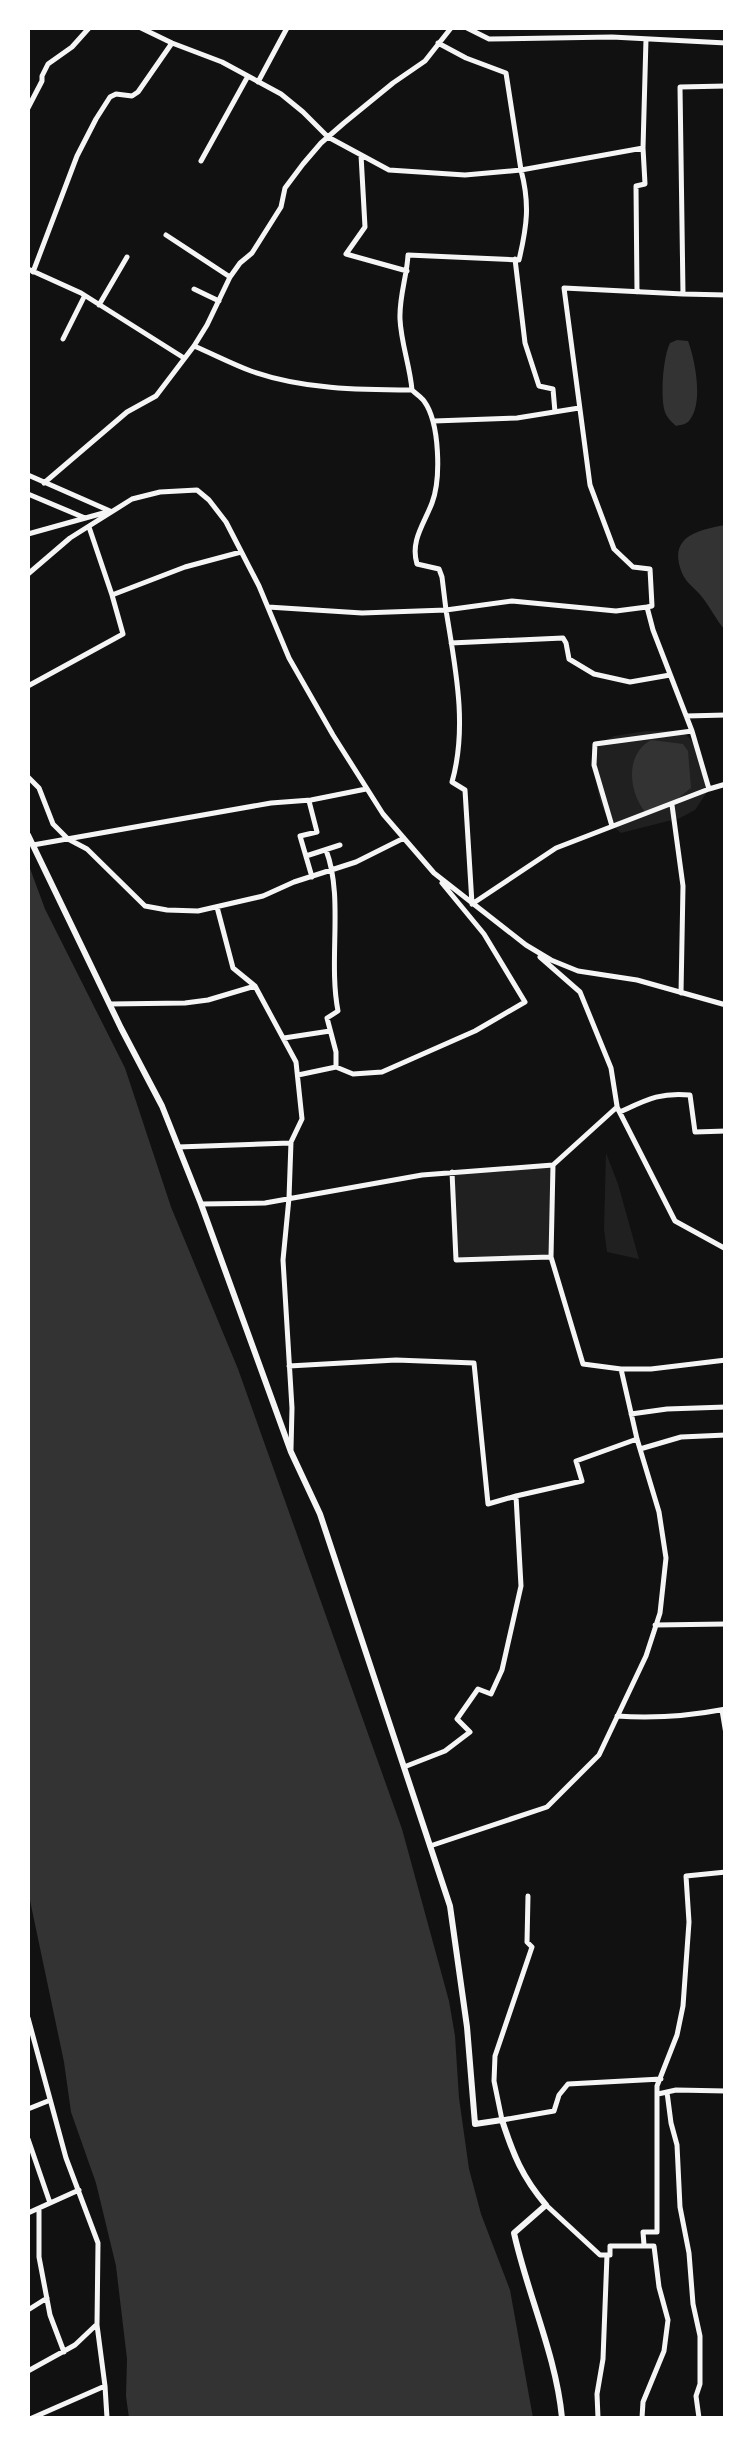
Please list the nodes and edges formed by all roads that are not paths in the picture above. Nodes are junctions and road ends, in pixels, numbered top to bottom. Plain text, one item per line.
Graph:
1 (89, 28) edge
2 (143, 28) edge
3 (287, 28) edge
4 (451, 28) edge
5 (466, 28) edge
6 (646, 39) junction
7 (438, 42) junction
8 (726, 42) edge
9 (172, 43) junction
10 (248, 75) junction
11 (258, 82) junction
12 (726, 86) edge
13 (28, 108) edge
14 (726, 124) edge
15 (328, 138) junction
16 (644, 148) junction
17 (361, 154) junction
18 (202, 161) dead end
19 (726, 167) edge
20 (521, 170) junction
21 (166, 235) dead end
22 (127, 257) dead end
23 (515, 260) junction
24 (30, 270) edge
25 (407, 271) junction
26 (230, 277) junction
27 (194, 290) dead end
28 (637, 292) junction
29 (683, 294) junction
30 (726, 295) edge
31 (85, 296) junction
32 (219, 302) junction
33 (99, 304) junction
34 (63, 339) dead end
35 (194, 346) junction
36 (184, 358) junction
37 (412, 390) junction
38 (579, 408) junction
39 (555, 412) junction
40 (434, 421) junction
41 (28, 475) edge
42 (44, 483) junction
43 (28, 494) edge
44 (110, 511) junction
45 (85, 518) junction
46 (89, 526) junction
47 (28, 534) edge
48 (241, 552) junction
49 (28, 574) edge
50 (112, 595) junction
51 (647, 607) junction
52 (268, 608) junction
53 (446, 610) junction
54 (451, 643) junction
55 (670, 675) junction
56 (28, 686) edge
57 (726, 715) edge
58 (686, 716) junction
59 (692, 731) junction
60 (28, 777) edge
61 (726, 784) edge
62 (366, 789) junction
63 (709, 789) junction
64 (309, 800) junction
65 (672, 805) junction
66 (613, 827) junction
67 (28, 836) edge
68 (404, 838) junction
69 (68, 839) junction
70 (32, 845) junction
71 (340, 845) dead end
72 (326, 850) junction
73 (306, 856) junction
74 (334, 869) junction
75 (434, 874) junction
76 (312, 876) junction
77 (472, 904) junction
78 (217, 907) junction
79 (526, 945) junction
80 (255, 986) junction
81 (681, 993) junction
82 (110, 1004) junction
83 (726, 1005) edge
84 (330, 1031) junction
85 (283, 1038) junction
86 (336, 1067) junction
87 (298, 1075) junction
88 (619, 1110) junction
89 (726, 1130) edge
90 (291, 1142) junction
91 (178, 1147) junction
92 (553, 1165) junction
93 (452, 1172) junction
94 (289, 1198) junction
95 (201, 1204) junction
96 (726, 1249) edge
97 (551, 1256) junction
98 (726, 1360) edge
99 (289, 1366) junction
100 (621, 1370) junction
101 (726, 1407) edge
102 (631, 1414) junction
103 (726, 1435) edge
104 (637, 1439) junction
105 (640, 1449) junction
106 (291, 1452) junction
107 (516, 1496) junction
108 (726, 1624) edge
109 (656, 1625) junction
110 (724, 1710) edge
111 (617, 1716) junction
112 (726, 1734) edge
113 (404, 1767) junction
114 (430, 1846) junction
115 (726, 1872) edge
116 (528, 1896) dead end
117 (28, 2018) edge
118 (661, 2078) junction
119 (726, 2091) edge
120 (667, 2092) junction
121 (658, 2094) junction
122 (48, 2100) junction
123 (28, 2109) edge
124 (502, 2120) junction
125 (28, 2139) edge
126 (79, 2190) junction
127 (50, 2203) junction
128 (546, 2205) junction
129 (39, 2209) junction
130 (28, 2213) edge
131 (644, 2246) junction
132 (607, 2255) junction
133 (47, 2298) junction
134 (28, 2310) edge
135 (97, 2325) junction
136 (64, 2352) junction
137 (28, 2371) edge
138 (105, 2386) junction
139 (32, 2418) edge
140 (107, 2418) edge
141 (562, 2418) edge
142 (598, 2418) edge
143 (642, 2418) edge
144 (700, 2418) edge

1 - 13 street
2 - 9 street
3 - 11 street
4 - 7 street
5 - 6 street
6 - 8 street
6 - 16 street
7 - 15 street
7 - 20 street
9 - 10 street
9 - 24 street
10 - 11 street
10 - 18 street
11 - 15 street
12 - 29 street
14 - 19 street
15 - 17 street
15 - 26 street
16 - 20 street
16 - 28 street
17 - 20 street
17 - 25 street
20 - 23 street
21 - 26 street
22 - 33 street
23 - 25 street
23 - 39 street
24 - 31 street
25 - 37 street
26 - 32 street
27 - 32 street
28 - 29 street
28 - 38 street
29 - 30 street
31 - 33 street
31 - 34 street
32 - 35 street
33 - 36 street
35 - 36 street
35 - 37 street
36 - 42 street
37 - 40 street
38 - 39 street
38 - 51 street
39 - 40 street
40 - 53 street
41 - 42 street
42 - 44 street
43 - 45 street
44 - 45 street
44 - 46 street
44 - 48 street
45 - 47 street
46 - 49 street
46 - 50 street
48 - 50 street
48 - 52 street
50 - 56 street
51 - 53 street
51 - 55 street
52 - 53 street
52 - 62 street
53 - 54 street
54 - 55 street
54 - 77 street
55 - 58 street
57 - 58 street
58 - 59 street
59 - 63 street
59 - 66 street
60 - 69 street
61 - 63 street
62 - 64 street
62 - 68 street
63 - 65 street
64 - 69 street
64 - 73 street
65 - 66 street
65 - 81 street
66 - 77 street
67 - 70 street
68 - 74 street
68 - 75 street
69 - 70 street
69 - 78 street
70 - 82 street
71 - 72 street
72 - 73 street
72 - 74 street
73 - 76 street
74 - 76 street
74 - 84 street
75 - 77 street
75 - 86 street
76 - 78 street
77 - 79 street
78 - 80 street
79 - 81 street
79 - 88 street
80 - 82 street
80 - 85 street
81 - 83 street
82 - 91 street
84 - 85 street
84 - 86 street
85 - 87 street
86 - 87 street
87 - 90 street
88 - 89 street
88 - 92 street
88 - 96 street
90 - 91 street
90 - 94 street
91 - 95 street
92 - 93 street
92 - 97 street
93 - 94 street
93 - 97 street
94 - 95 street
94 - 99 street
95 - 106 street
97 - 100 street
98 - 100 street
99 - 106 street
99 - 107 street
100 - 102 street
101 - 102 street
102 - 104 street
103 - 105 street
104 - 105 street
104 - 107 street
105 - 109 street
106 - 113 street
107 - 113 street
108 - 109 street
109 - 111 street
110 - 111 street
110 - 112 street
111 - 114 street
113 - 114 street
114 - 124 street
115 - 118 street
116 - 124 street
117 - 122 street
118 - 121 street
118 - 124 street
119 - 120 street
120 - 121 street
120 - 144 street
121 - 131 street
122 - 123 street
122 - 126 street
124 - 128 street
125 - 127 street
126 - 127 street
126 - 135 street
127 - 129 street
128 - 132 street
128 - 141 street
129 - 130 street
129 - 133 street
131 - 132 street
131 - 143 street
132 - 142 street
133 - 134 street
133 - 136 street
135 - 136 street
135 - 138 street
136 - 137 street
138 - 139 street
138 - 140 street

